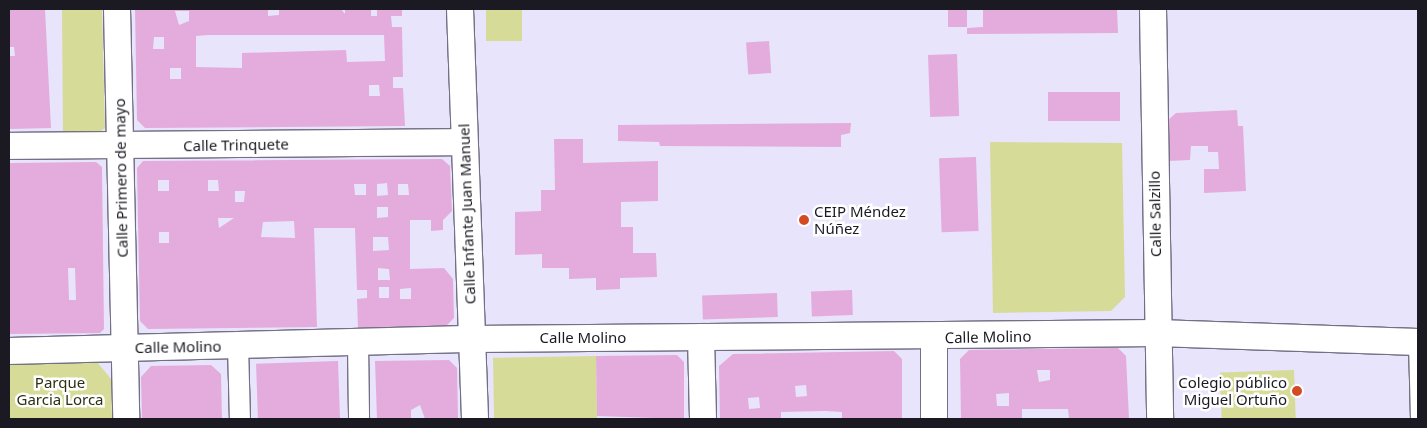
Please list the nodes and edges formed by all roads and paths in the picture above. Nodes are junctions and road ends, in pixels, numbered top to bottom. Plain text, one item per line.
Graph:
1 (117, 9) edge
2 (460, 9) edge
3 (1153, 9) edge
4 (464, 142) junction
5 (122, 145) junction
6 (9, 146) edge
7 (1157, 333) junction
8 (701, 337) junction
9 (934, 338) junction
10 (472, 339) junction
11 (1417, 342) edge
12 (358, 343) junction
13 (238, 345) junction
14 (124, 348) junction
15 (9, 351) edge
16 (126, 419) edge
17 (240, 419) edge
18 (360, 419) edge
19 (474, 419) edge
20 (702, 419) edge
21 (934, 419) edge
22 (1160, 419) edge
23 (1417, 419) edge

1 - 5 street, Calle Primero de mayo
2 - 4 street, Calle Infante Juan Manuel
3 - 7 street, Calle Salzillo
4 - 5 street, Calle Trinquete
4 - 10 street, Calle Infante Juan Manuel
5 - 6 street, Calle Trinquete
5 - 14 street, Calle Primero de mayo
7 - 9 street, Calle Molino
7 - 11 street, Calle Molino
7 - 22 street, Calle Salzillo
8 - 9 street, Calle Molino
8 - 10 street, Calle Molino
8 - 20 street
9 - 21 street
10 - 12 street, Calle Molino
10 - 19 street, Calle Infante Juan Manuel
11 - 23 lane
12 - 13 street, Calle Molino
12 - 18 street
13 - 14 street, Calle Molino
13 - 17 street
14 - 15 street, Calle Molino
14 - 16 street, Calle Primero de mayo

